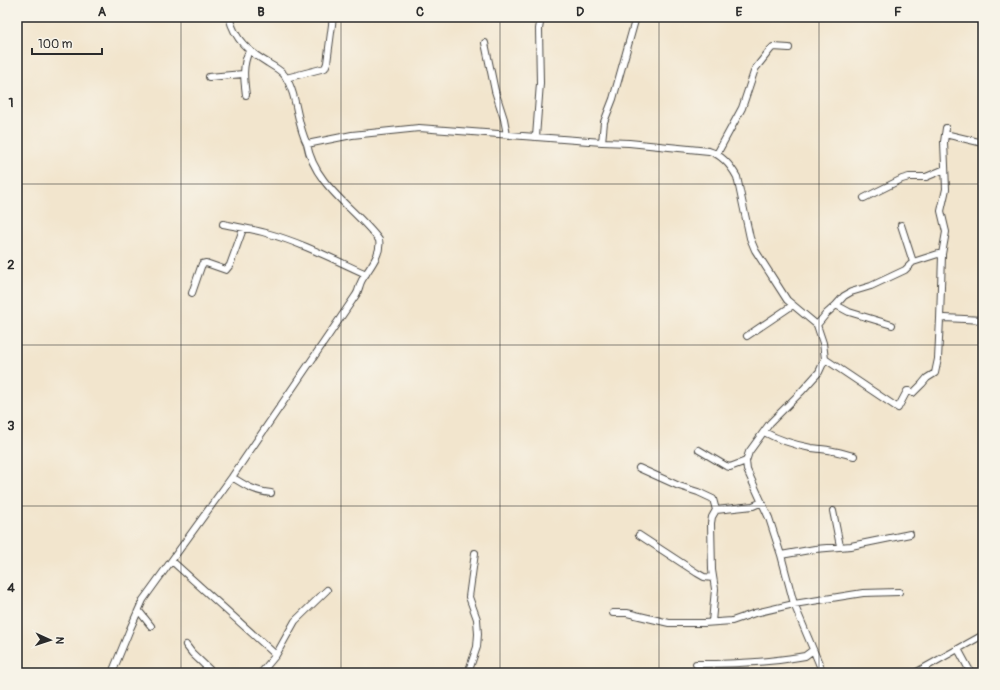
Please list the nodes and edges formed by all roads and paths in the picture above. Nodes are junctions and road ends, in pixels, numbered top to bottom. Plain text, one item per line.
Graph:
1 (229, 17) edge
2 (333, 17) edge
3 (541, 17) edge
4 (636, 17) edge
5 (485, 43) dead end
6 (788, 48) dead end
7 (249, 51) junction
8 (243, 74) junction
9 (209, 77) dead end
10 (286, 78) junction
11 (246, 95) dead end
12 (507, 135) junction
13 (536, 137) junction
14 (602, 142) junction
15 (983, 143) edge
16 (307, 144) junction
17 (717, 154) junction
18 (945, 169) junction
19 (864, 198) dead end
20 (223, 224) dead end
21 (901, 225) dead end
22 (243, 229) junction
23 (942, 254) junction
24 (913, 262) junction
25 (366, 274) junction
26 (192, 293) dead end
27 (836, 304) junction
28 (794, 305) junction
29 (940, 319) junction
30 (983, 320) edge
31 (817, 325) junction
32 (892, 325) dead end
33 (747, 336) dead end
34 (825, 359) junction
35 (764, 432) junction
36 (699, 450) dead end
37 (854, 456) dead end
38 (746, 461) junction
39 (639, 468) dead end
40 (232, 477) junction
41 (271, 493) dead end
42 (762, 502) junction
43 (716, 510) junction
44 (834, 511) dead end
45 (910, 534) dead end
46 (639, 536) dead end
47 (840, 546) junction
48 (475, 553) dead end
49 (781, 555) junction
50 (172, 561) junction
51 (713, 578) junction
52 (327, 590) dead end
53 (899, 592) dead end
54 (794, 604) junction
55 (139, 611) junction
56 (613, 613) dead end
57 (712, 622) junction
58 (151, 626) dead end
59 (983, 635) edge
60 (186, 645) dead end
61 (958, 649) junction
62 (814, 650) junction
63 (276, 655) junction
64 (696, 664) dead end
65 (112, 673) edge
66 (213, 673) edge
67 (261, 673) edge
68 (468, 673) edge
69 (823, 673) edge
70 (915, 673) edge
71 (971, 673) edge

1 - 7 street
2 - 10 street
3 - 13 street
4 - 14 street
5 - 12 street
6 - 17 street
7 - 8 street
7 - 10 street
8 - 9 street
8 - 11 street
10 - 16 street
12 - 13 street
12 - 16 street
13 - 14 street
14 - 17 street
15 - 18 street
16 - 25 street
17 - 28 street
18 - 19 street
18 - 23 street
20 - 22 street
21 - 24 street
22 - 25 street
22 - 26 street
23 - 24 street
23 - 29 street
24 - 27 street
25 - 40 street
27 - 31 street
27 - 32 street
28 - 31 street
28 - 33 street
29 - 30 street
29 - 34 street
31 - 34 street
34 - 35 street
35 - 37 street
35 - 38 street
36 - 38 street
38 - 42 street
39 - 43 street
40 - 41 street
40 - 50 street
42 - 43 street
42 - 49 street
43 - 51 street
44 - 47 street
45 - 47 street
46 - 51 street
47 - 49 street
48 - 68 street
49 - 54 street
50 - 55 street
50 - 63 street
51 - 57 street
52 - 63 street
53 - 54 street
54 - 57 street
54 - 62 street
55 - 58 street
55 - 65 street
56 - 57 street
59 - 61 street
60 - 66 street
61 - 70 street
61 - 71 street
62 - 64 street
62 - 69 street
63 - 67 street

